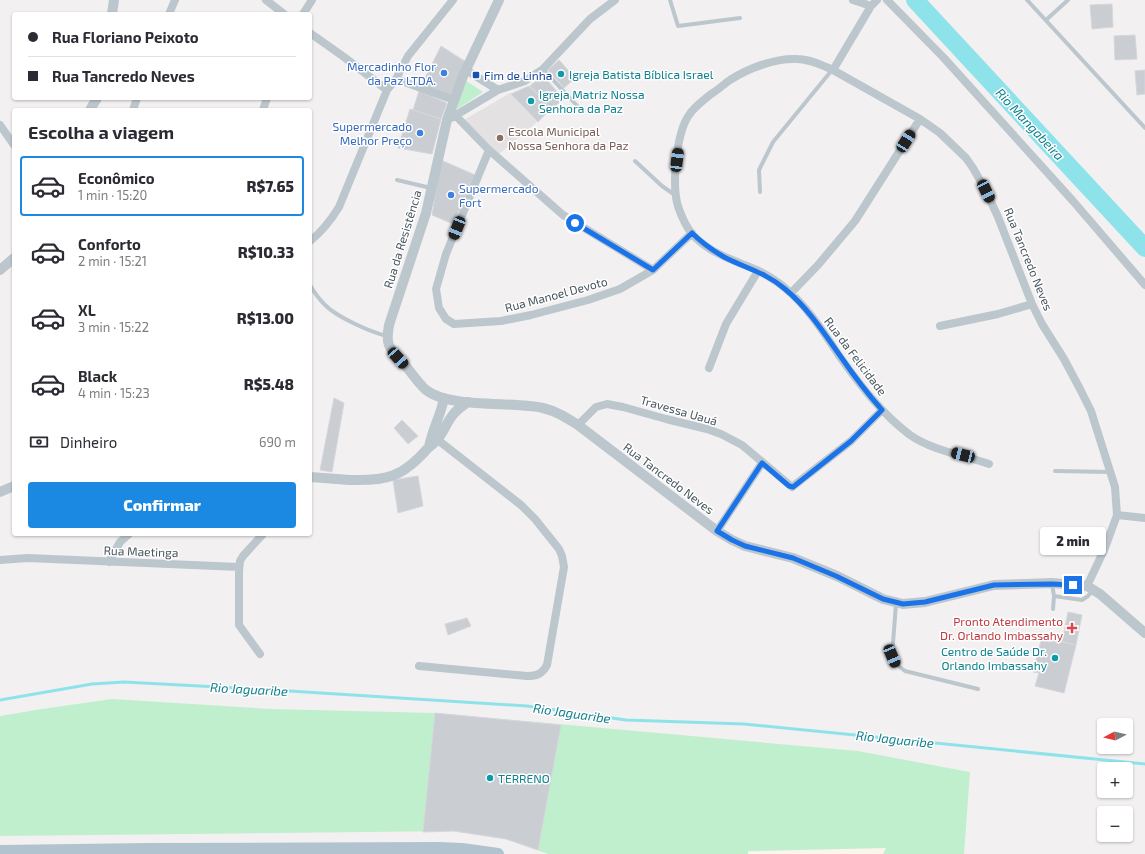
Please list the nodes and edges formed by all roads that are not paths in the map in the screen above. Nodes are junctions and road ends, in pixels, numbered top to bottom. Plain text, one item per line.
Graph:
1 (114, 0) edge
2 (175, 0) edge
3 (266, 0) edge
4 (312, 0) edge
5 (453, 0) edge
6 (499, 0) edge
7 (615, 0) edge
8 (670, 0) edge
9 (853, 0) edge
10 (877, 0) edge
11 (887, 0) edge
12 (1027, 0) edge
13 (1068, 0) edge
14 (871, 6) junction
15 (112, 12) edge
16 (170, 12) edge
17 (281, 12) edge
18 (304, 12) edge
19 (740, 18) dead end
20 (1046, 20) junction
21 (312, 34) edge
22 (543, 68) junction
23 (466, 70) junction
24 (833, 70) junction
25 (396, 79) junction
26 (388, 90) junction
27 (498, 90) junction
28 (454, 100) junction
29 (580, 109) dead end
30 (451, 118) junction
31 (920, 119) junction
32 (0, 125) edge
33 (1145, 128) edge
34 (12, 142) edge
35 (489, 150) junction
36 (635, 161) dead end
37 (397, 180) dead end
38 (432, 188) junction
39 (760, 192) dead end
40 (676, 195) junction
41 (692, 233) junction
42 (312, 239) edge
43 (12, 260) edge
44 (0, 270) edge
45 (653, 270) junction
46 (758, 271) junction
47 (1145, 285) edge
48 (312, 288) edge
49 (791, 293) junction
50 (1032, 304) junction
51 (940, 326) dead end
52 (386, 336) junction
53 (709, 368) dead end
54 (444, 398) junction
55 (468, 402) junction
56 (882, 410) junction
57 (578, 425) junction
58 (434, 438) junction
59 (762, 463) junction
60 (989, 464) dead end
61 (1055, 471) dead end
62 (1111, 472) junction
63 (312, 477) edge
64 (12, 487) edge
65 (0, 492) edge
66 (1117, 515) junction
67 (1145, 518) edge
68 (717, 531) junction
69 (127, 536) edge
70 (261, 536) edge
71 (0, 560) edge
72 (108, 562) junction
73 (239, 567) junction
74 (1052, 584) junction
75 (1090, 587) junction
76 (1054, 596) junction
77 (896, 603) junction
78 (1053, 609) dead end
79 (1145, 633) edge
80 (260, 654) dead end
81 (419, 666) dead end
82 (978, 689) dead end
83 (0, 851) edge
84 (498, 854) edge

1 - 15 street
2 - 16 street
3 - 17 street
4 - 18 street
5 - 25 street
6 - 23 street, Rua da Resistência
7 - 22 street
8 - 19 lane
9 - 14 street
10 - 14 street
11 - 47 street
12 - 20 lane
13 - 20 lane
14 - 24 street
20 - 33 lane
21 - 26 street
22 - 27 street
22 - 29 lane
23 - 27 street
23 - 28 street, Rua da Resistência
24 - 31 street, Rua Tancredo Neves
24 - 39 lane
24 - 40 street, Rua da Felicidade
25 - 26 street
25 - 28 street
26 - 42 street
27 - 30 street
28 - 30 street, Rua da Resistência
30 - 35 street
30 - 38 street, Rua da Resistência
31 - 49 street
31 - 50 street, Rua Tancredo Neves
32 - 34 street
35 - 45 street
35 - 45 street, Rua Manoel Devoto
36 - 40 lane
37 - 38 lane
38 - 52 street, Rua da Resistência
40 - 41 street, Rua da Felicidade
41 - 45 street, Rua Manoel Devoto
41 - 46 street, Rua da Felicidade
43 - 44 street
46 - 49 street, Rua da Felicidade
46 - 53 street
48 - 52 lane
49 - 56 street, Rua da Felicidade
50 - 51 street
50 - 62 street, Rua Tancredo Neves
52 - 54 street
54 - 55 street
54 - 58 street
55 - 57 street, Rua Tancredo Neves
55 - 58 street
56 - 59 street, Travessa Uauá
56 - 60 street, Rua da Felicidade
57 - 59 street, Travessa Uauá
57 - 68 street, Rua Tancredo Neves
58 - 63 street
58 - 81 street
59 - 68 street
61 - 62 lane
62 - 66 street, Rua Tancredo Neves
64 - 65 street
66 - 67 street
66 - 75 street, Rua Tancredo Neves
68 - 77 street, Rua Tancredo Neves
69 - 72 street
70 - 73 street
71 - 72 street, Rua Maetinga
72 - 73 street, Rua Maetinga
73 - 80 street
74 - 75 street, Rua Tancredo Neves
74 - 76 lane
74 - 77 street, Rua Tancredo Neves
75 - 76 lane
75 - 79 street
76 - 78 lane
77 - 82 lane
83 - 84 main road

